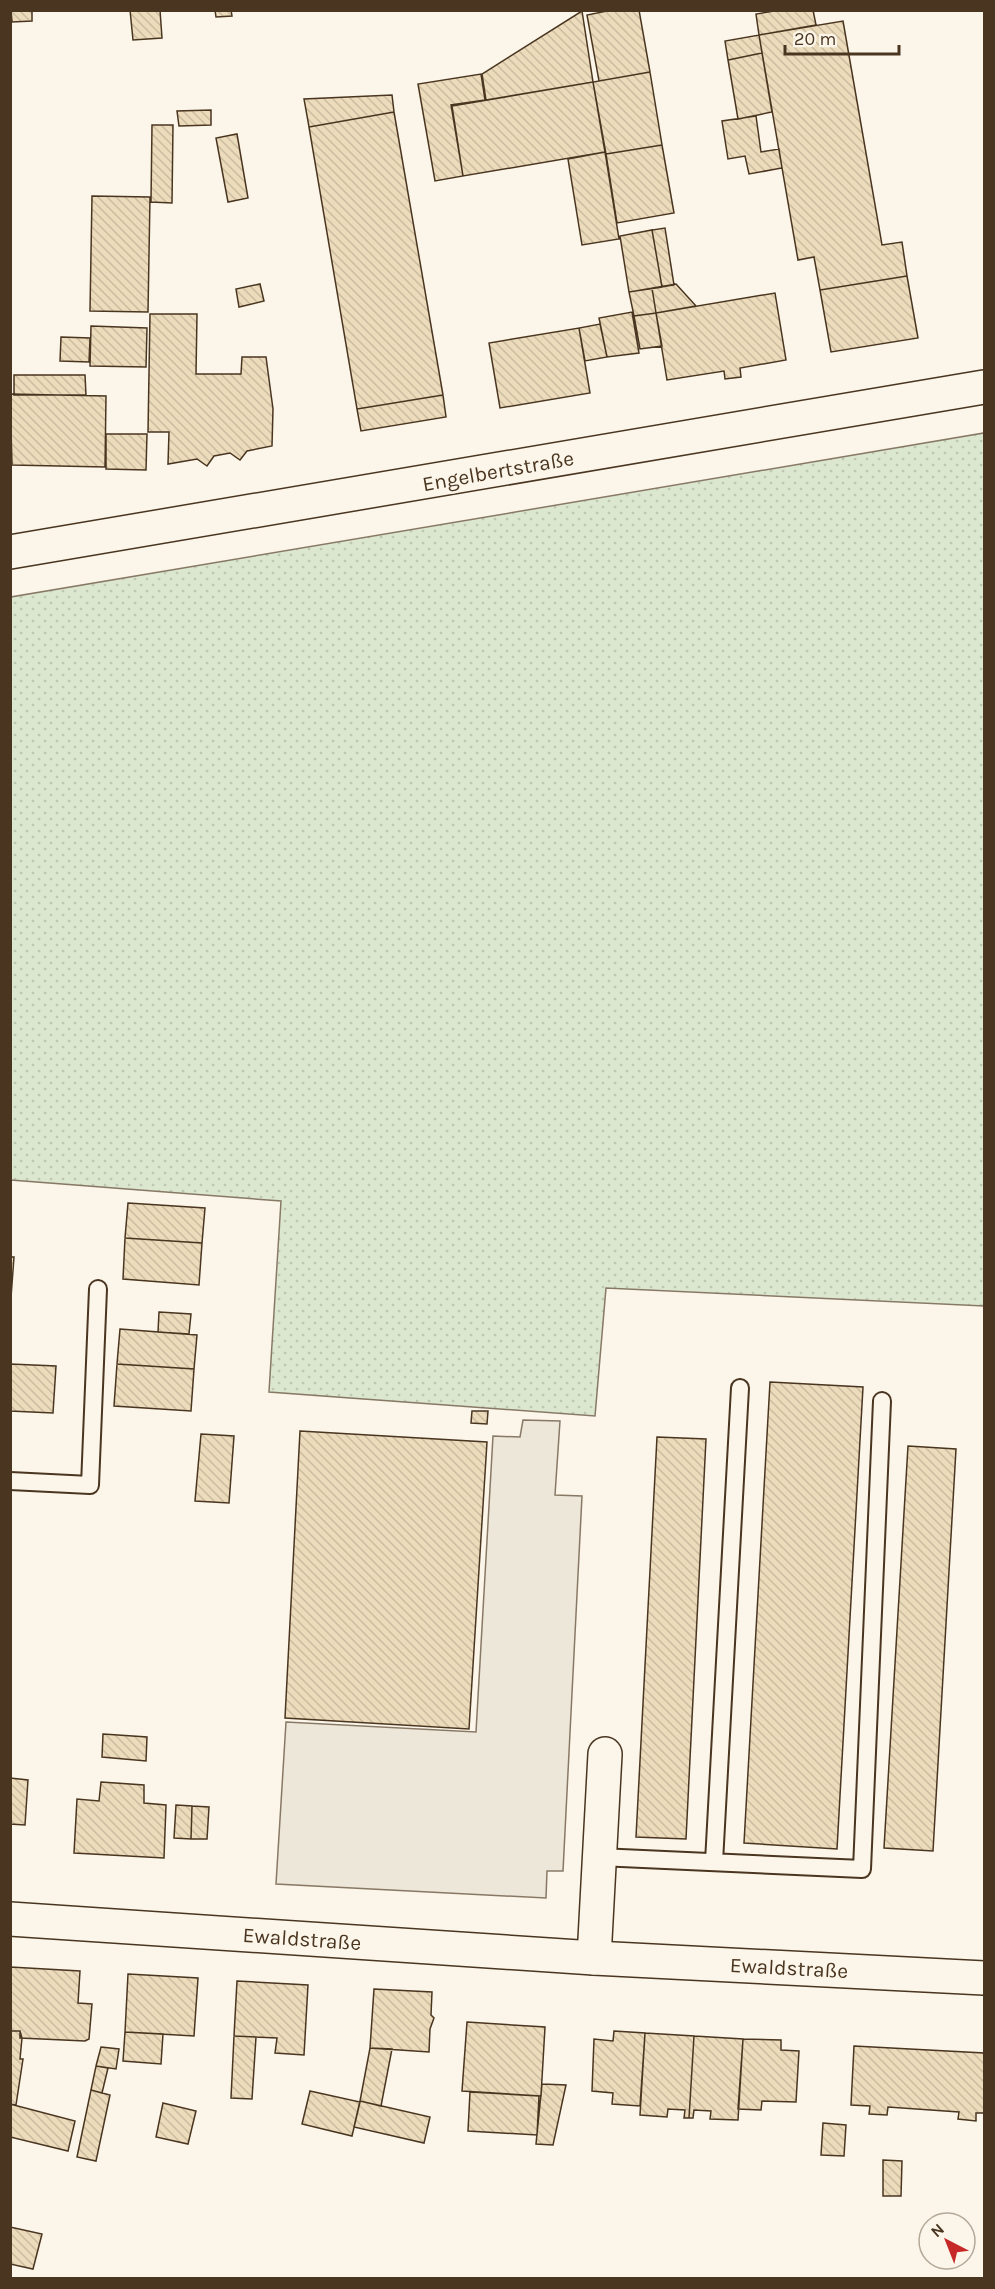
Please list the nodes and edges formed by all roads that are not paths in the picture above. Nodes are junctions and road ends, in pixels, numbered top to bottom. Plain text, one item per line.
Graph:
1 (984, 387) edge
2 (10, 552) edge
3 (98, 1289) dead end
4 (740, 1388) dead end
5 (882, 1401) dead end
6 (10, 1481) edge
7 (605, 1754) dead end
8 (599, 1857) junction
9 (714, 1862) junction
10 (10, 1919) edge
11 (594, 1958) junction
12 (984, 1978) edge

1 - 2 street, Engelbertstraße
3 - 6 lane
4 - 9 lane
5 - 9 lane
7 - 8 street
8 - 9 lane
8 - 11 street
10 - 11 street, Ewaldstraße
11 - 12 street, Ewaldstraße

